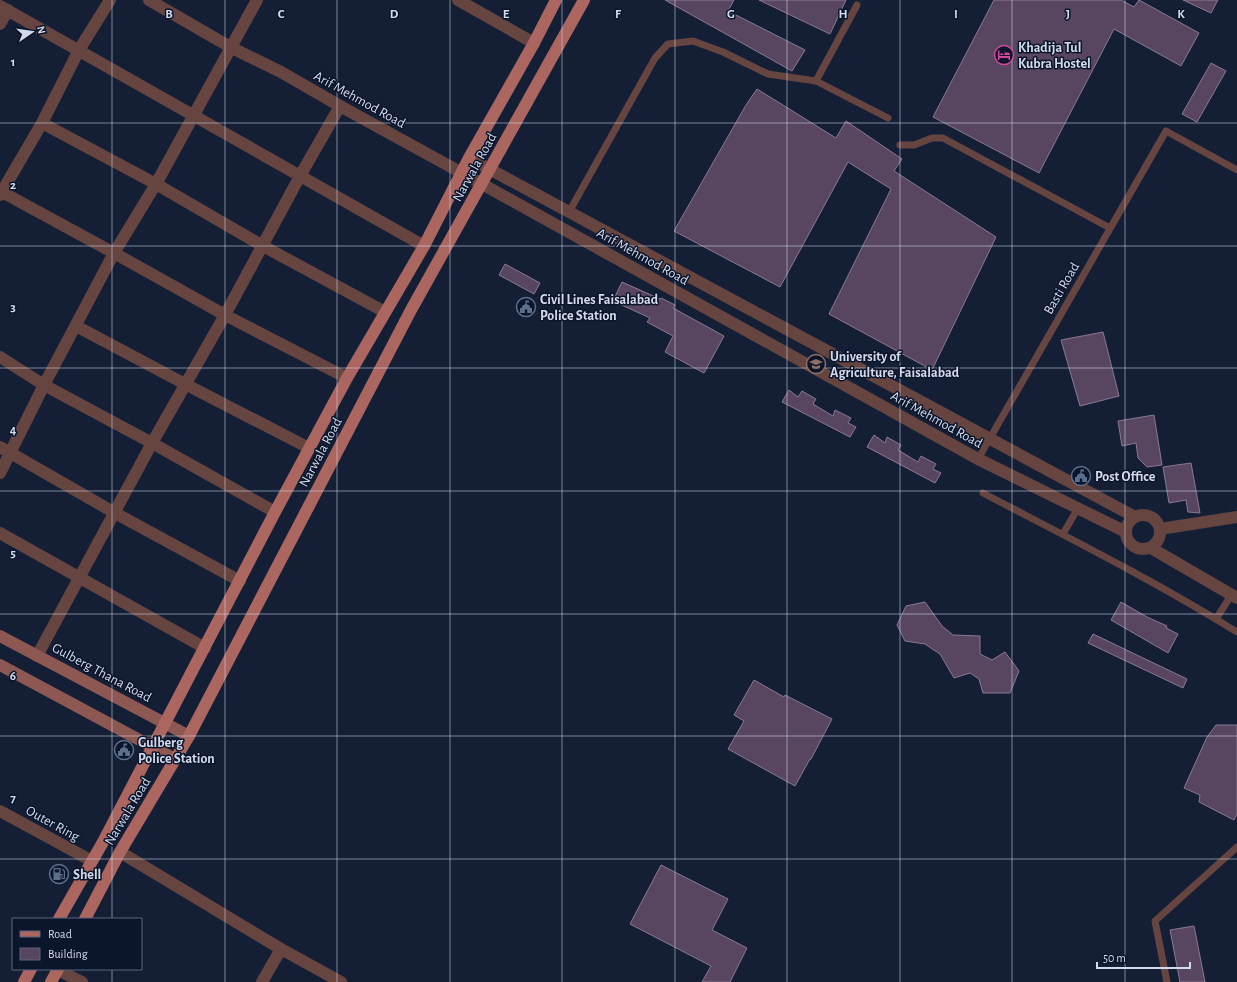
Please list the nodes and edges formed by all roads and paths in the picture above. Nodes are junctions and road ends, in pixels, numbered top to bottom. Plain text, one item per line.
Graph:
1 (110, 0) edge
2 (149, 0) edge
3 (257, 0) edge
4 (458, 0) edge
5 (556, 0) edge
6 (584, 0) edge
7 (857, 5) dead end
8 (4, 8) edge
9 (0, 24) edge
10 (534, 43) junction
11 (232, 48) junction
12 (79, 50) junction
13 (816, 81) junction
14 (340, 106) junction
15 (194, 116) junction
16 (888, 118) dead end
17 (42, 123) junction
18 (900, 145) dead end
19 (469, 158) junction
20 (490, 169) junction
21 (1237, 170) edge
22 (462, 173) junction
23 (300, 176) junction
24 (156, 184) junction
25 (482, 184) junction
26 (0, 193) edge
27 (569, 212) junction
28 (1110, 228) junction
29 (263, 246) junction
30 (424, 246) junction
31 (635, 248) junction
32 (114, 253) junction
33 (626, 264) junction
34 (385, 312) junction
35 (225, 315) junction
36 (76, 326) junction
37 (814, 345) junction
38 (0, 357) edge
39 (804, 362) junction
40 (347, 378) junction
41 (44, 384) junction
42 (185, 384) junction
43 (946, 416) junction
44 (936, 435) junction
45 (989, 439) junction
46 (152, 443) junction
47 (309, 448) junction
48 (5, 450) edge
49 (978, 459) junction
50 (0, 473) edge
51 (983, 493) dead end
52 (1078, 508) junction
53 (274, 512) junction
54 (115, 514) junction
55 (1135, 517) junction
56 (1237, 517) edge
57 (1160, 529) junction
58 (1126, 532) junction
59 (0, 533) edge
60 (1063, 534) junction
61 (1151, 548) junction
62 (79, 577) junction
63 (240, 580) junction
64 (1234, 596) edge
65 (1216, 620) junction
66 (1237, 632) edge
67 (0, 636) edge
68 (205, 648) junction
69 (37, 656) junction
70 (0, 665) edge
71 (165, 722) junction
72 (189, 736) junction
73 (152, 748) junction
74 (175, 759) junction
75 (0, 811) edge
76 (1237, 847) edge
77 (120, 852) junction
78 (92, 861) junction
79 (60, 918) edge
80 (86, 918) edge
81 (282, 949) junction
82 (30, 970) edge
83 (57, 970) edge
84 (59, 970) edge
85 (24, 982) edge
86 (51, 982) edge
87 (82, 982) edge
88 (262, 982) edge
89 (341, 982) edge
90 (1167, 982) edge

1 - 12 street
2 - 11 street, Arif Mehmod Road
3 - 11 street
4 - 10 street
5 - 10 main road, Narwala Road
6 - 20 main road, Narwala Road
7 - 13 lane
8 - 9 street
8 - 12 street
10 - 19 main road, Narwala Road
11 - 14 street, Arif Mehmod Road
11 - 15 street
12 - 15 street
12 - 17 street
13 - 16 lane
13 - 27 lane
14 - 22 street, Arif Mehmod Road
14 - 23 street
15 - 23 street
15 - 24 street
17 - 24 street
17 - 26 street
18 - 28 lane
19 - 20 street
19 - 22 main road, Narwala Road
20 - 25 main road, Narwala Road
20 - 27 street
21 - 28 lane, Basti Road
22 - 25 street, Arif Mehmod Road
22 - 30 main road, Narwala Road
23 - 29 street
23 - 30 street
24 - 29 street
24 - 32 street
25 - 33 street, Arif Mehmod Road
25 - 72 main road, Narwala Road
26 - 32 street
27 - 31 street
28 - 45 lane, Basti Road
29 - 34 street
29 - 35 street
30 - 34 main road, Narwala Road
31 - 33 street
31 - 37 street
32 - 35 street
32 - 36 street
33 - 39 street, Arif Mehmod Road
34 - 40 main road, Narwala Road
35 - 40 street
35 - 42 street
36 - 41 street
36 - 42 street
37 - 39 street
37 - 43 street
38 - 41 street
39 - 44 street, Arif Mehmod Road
40 - 47 main road, Narwala Road
41 - 46 street
41 - 48 street
42 - 46 street
42 - 47 street
43 - 44 street
43 - 45 street
44 - 49 street, Arif Mehmod Road
45 - 49 lane, Basti Road
45 - 55 street
46 - 53 street
46 - 54 street
47 - 53 main road, Narwala Road
48 - 50 street
48 - 54 street
49 - 52 street, Arif Mehmod Road
51 - 60 lane
52 - 58 street, Arif Mehmod Road
52 - 60 lane
53 - 63 main road, Narwala Road
54 - 62 street
54 - 63 street
55 - 57 street
55 - 58 street
56 - 57 street
57 - 61 street
58 - 61 street
59 - 62 street
60 - 65 lane
61 - 64 street
62 - 68 street
62 - 69 street
63 - 68 main road, Narwala Road
64 - 65 lane
65 - 66 lane
67 - 69 main road, Gulberg Thana Road
68 - 71 main road, Narwala Road
69 - 71 main road, Gulberg Thana Road
70 - 73 main road
71 - 72 main road, Gulberg Thana Road
71 - 73 main road, Narwala Road
72 - 74 main road, Narwala Road
73 - 74 main road
73 - 78 main road, Narwala Road
74 - 77 main road, Narwala Road
75 - 78 street, Outer Ring
76 - 90 lane
77 - 80 main road, Narwala Road
77 - 81 street
78 - 79 main road, Narwala Road
81 - 88 street
81 - 89 street
82 - 85 main road
83 - 86 main road
84 - 87 street

